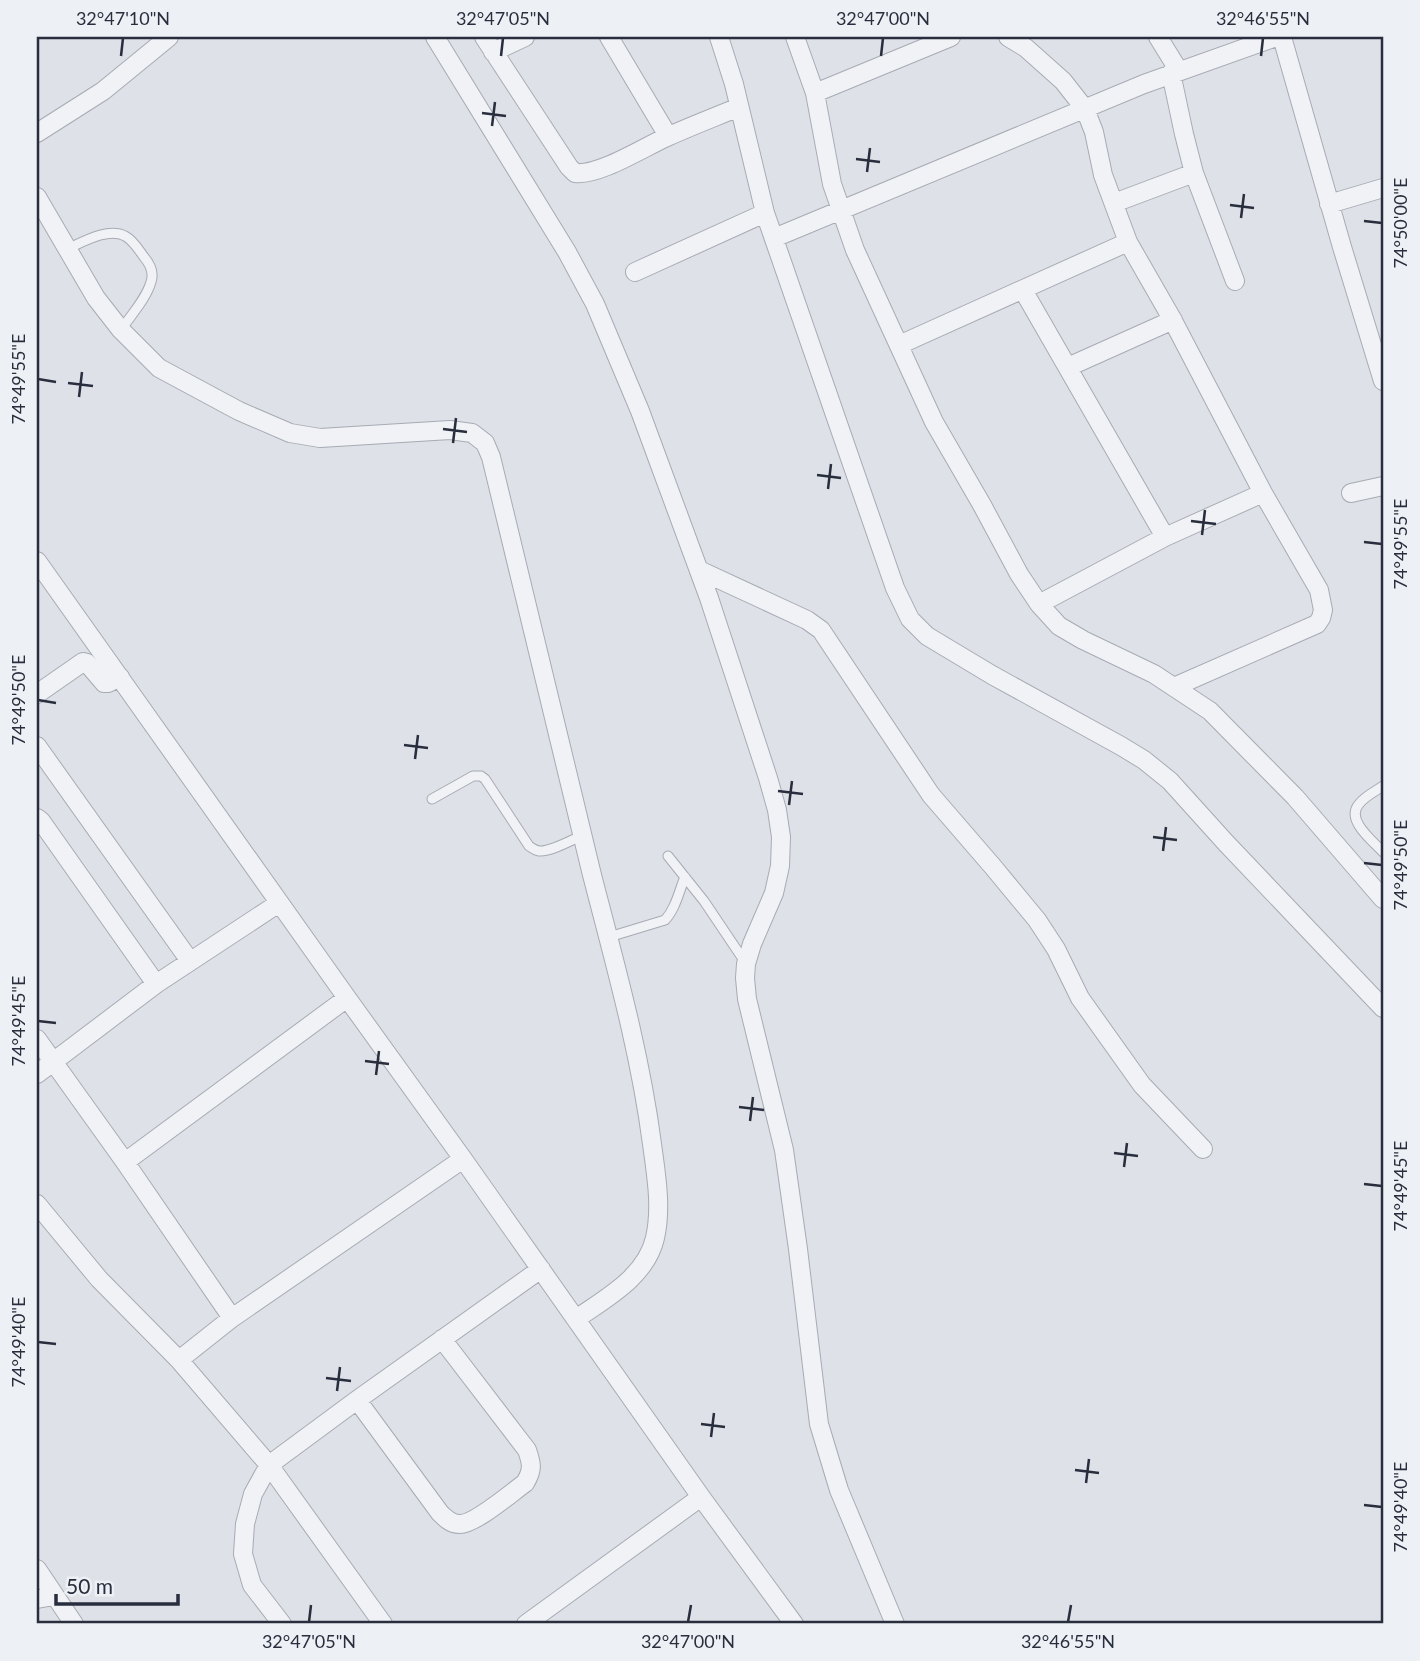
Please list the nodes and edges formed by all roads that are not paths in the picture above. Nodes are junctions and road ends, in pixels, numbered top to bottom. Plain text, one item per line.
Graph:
1 (169, 37) edge
2 (435, 37) edge
3 (525, 37) edge
4 (609, 37) edge
5 (719, 37) edge
6 (795, 37) edge
7 (951, 37) edge
8 (1008, 37) edge
9 (1158, 37) edge
10 (1276, 37) edge
11 (1282, 37) edge
12 (488, 45) edge
13 (1175, 72) junction
14 (815, 93) junction
15 (739, 107) junction
16 (1085, 108) junction
17 (37, 133) edge
18 (668, 136) junction
19 (1194, 173) junction
20 (1383, 188) edge
21 (37, 197) edge
22 (1114, 203) junction
23 (1329, 204) junction
24 (765, 213) junction
25 (833, 214) junction
26 (781, 235) junction
27 (1128, 243) junction
28 (67, 249) junction
29 (635, 272) dead end
30 (1235, 281) dead end
31 (1023, 290) junction
32 (1173, 320) junction
33 (121, 330) junction
34 (899, 345) junction
35 (1068, 368) junction
36 (1383, 381) edge
37 (1383, 486) edge
38 (1262, 493) junction
39 (1352, 493) dead end
40 (1165, 537) junction
41 (37, 561) edge
42 (699, 570) junction
43 (1039, 604) junction
44 (120, 677) junction
45 (1174, 687) junction
46 (37, 694) edge
47 (37, 746) edge
48 (1383, 786) edge
49 (432, 799) dead end
50 (37, 818) edge
51 (583, 835) junction
52 (1383, 852) edge
53 (668, 856) dead end
54 (685, 877) junction
55 (1383, 899) edge
56 (279, 903) junction
57 (609, 937) junction
58 (190, 961) junction
59 (746, 964) junction
60 (156, 984) junction
61 (347, 998) junction
62 (1383, 1008) edge
63 (37, 1039) edge
64 (53, 1061) junction
65 (37, 1074) edge
66 (1203, 1149) dead end
67 (463, 1159) junction
68 (125, 1161) junction
69 (37, 1204) edge
70 (541, 1269) junction
71 (232, 1318) junction
72 (576, 1319) junction
73 (442, 1339) junction
74 (178, 1360) junction
75 (357, 1400) junction
76 (269, 1465) junction
77 (701, 1497) junction
78 (37, 1569) edge
79 (46, 1598) edge
80 (545, 1619) edge
81 (74, 1624) edge
82 (282, 1624) edge
83 (383, 1624) edge
84 (526, 1624) edge
85 (794, 1624) edge
86 (895, 1624) edge

1 - 17 street
2 - 42 street
3 - 12 street
4 - 18 street
5 - 15 street
6 - 14 street
7 - 14 street
8 - 16 street
9 - 13 street
10 - 13 street
11 - 23 street
12 - 18 street
13 - 16 street
13 - 19 street
14 - 25 street
15 - 18 street
15 - 24 street
16 - 22 street
16 - 25 street
19 - 22 street
19 - 30 street
20 - 23 street
21 - 28 street
22 - 27 street
23 - 36 street
24 - 26 street
24 - 29 street
25 - 26 street
25 - 34 street
26 - 62 street
27 - 31 street
27 - 32 street
28 - 33 street
28 - 33 lane
31 - 34 street
31 - 35 street
32 - 35 street
32 - 38 street
33 - 51 street
34 - 43 street
35 - 40 street
37 - 39 street
38 - 40 street
38 - 45 street
40 - 43 street
41 - 44 street
42 - 59 street
42 - 66 street
43 - 45 street
44 - 46 street
44 - 56 street
45 - 55 street
47 - 58 street
48 - 52 lane
49 - 51 lane
50 - 60 street
51 - 57 street
53 - 54 lane
54 - 57 lane
54 - 59 lane
56 - 58 street
56 - 61 street
57 - 72 street
58 - 60 street
59 - 86 street
60 - 64 street
61 - 67 street
61 - 68 street
63 - 64 street
64 - 65 street
64 - 68 street
67 - 70 street
67 - 71 street
68 - 71 street
69 - 74 street
70 - 72 street
70 - 73 street
71 - 74 street
72 - 77 street
73 - 75 street
73 - 75 street
74 - 76 street
75 - 76 street
76 - 82 street
76 - 83 street
77 - 80 street
77 - 85 street
78 - 79 street
79 - 81 street
80 - 84 street

